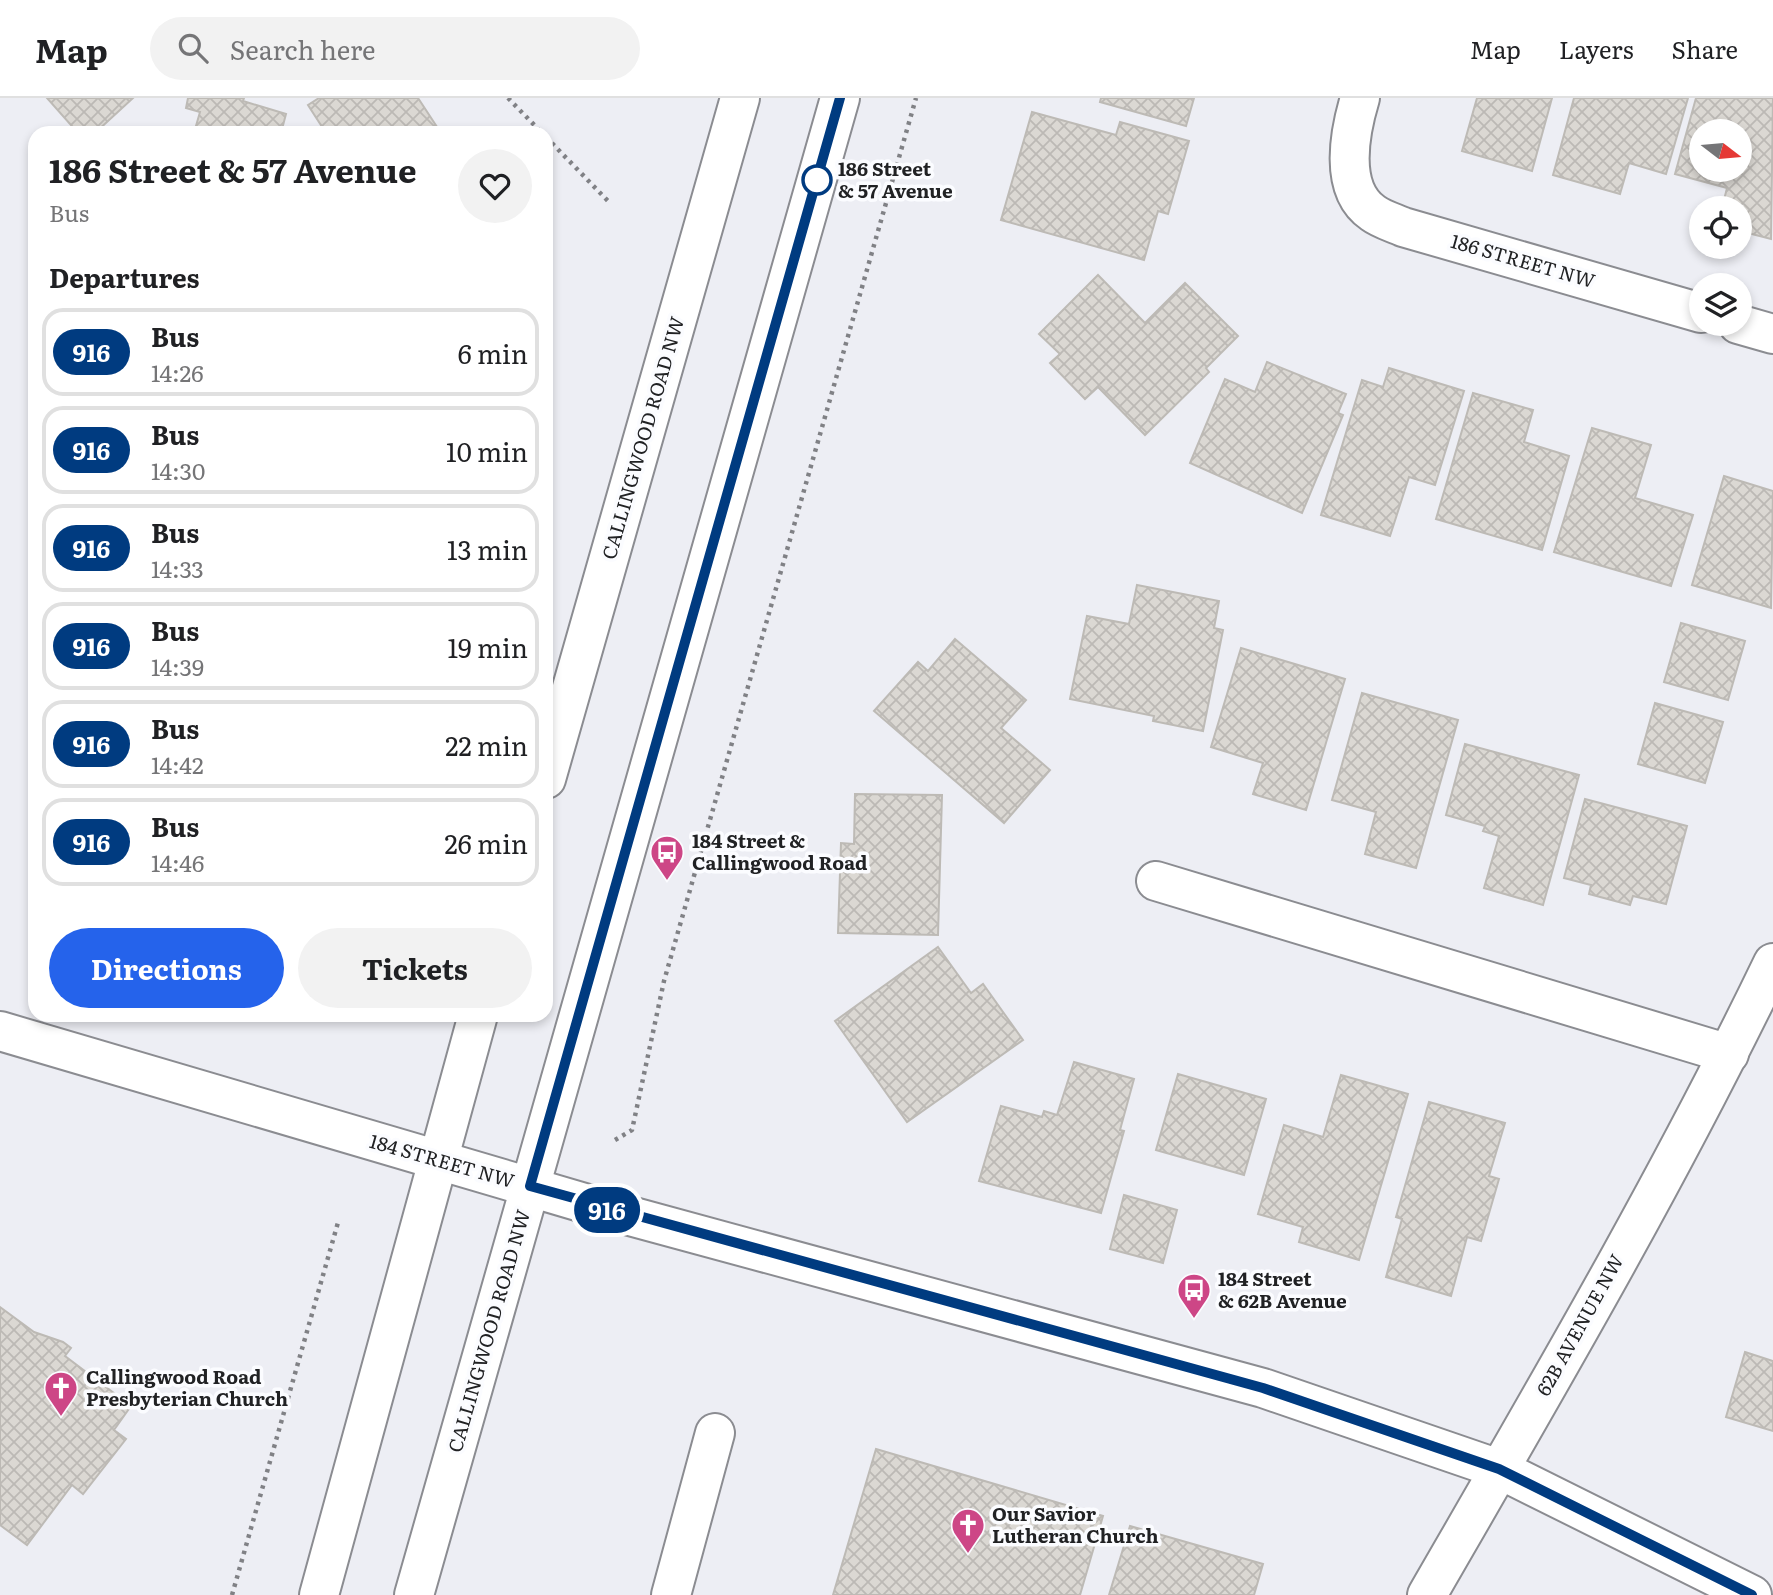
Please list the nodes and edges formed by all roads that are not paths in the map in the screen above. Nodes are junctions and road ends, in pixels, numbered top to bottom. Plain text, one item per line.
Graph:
1 (740, 98) edge
2 (840, 98) edge
3 (1360, 98) edge
4 (1689, 310) edge
5 (1752, 328) edge
6 (1773, 334) edge
7 (553, 754) edge
8 (1156, 881) dead end
9 (1773, 963) edge
10 (476, 1022) edge
11 (0, 1031) edge
12 (1729, 1054) junction
13 (438, 1159) junction
14 (530, 1186) junction
15 (715, 1433) dead end
16 (1499, 1469) junction
17 (319, 1595) edge
18 (414, 1595) edge
19 (671, 1595) edge
20 (1427, 1595) edge
21 (1752, 1595) edge

1 - 7 street, CALLINGWOOD ROAD NW
2 - 14 street, CALLINGWOOD ROAD NW
3 - 4 street, 186 STREET NW
5 - 6 street
8 - 12 street
9 - 12 street, 62B AVENUE NW
10 - 13 street
11 - 13 street, 184 STREET NW
12 - 16 street, 62B AVENUE NW
13 - 14 street, 184 STREET NW
13 - 17 street
14 - 16 street, 184 STREET NW
14 - 18 street, CALLINGWOOD ROAD NW
15 - 19 street
16 - 20 street, 62B AVENUE NW
16 - 21 street, 184 STREET NW

